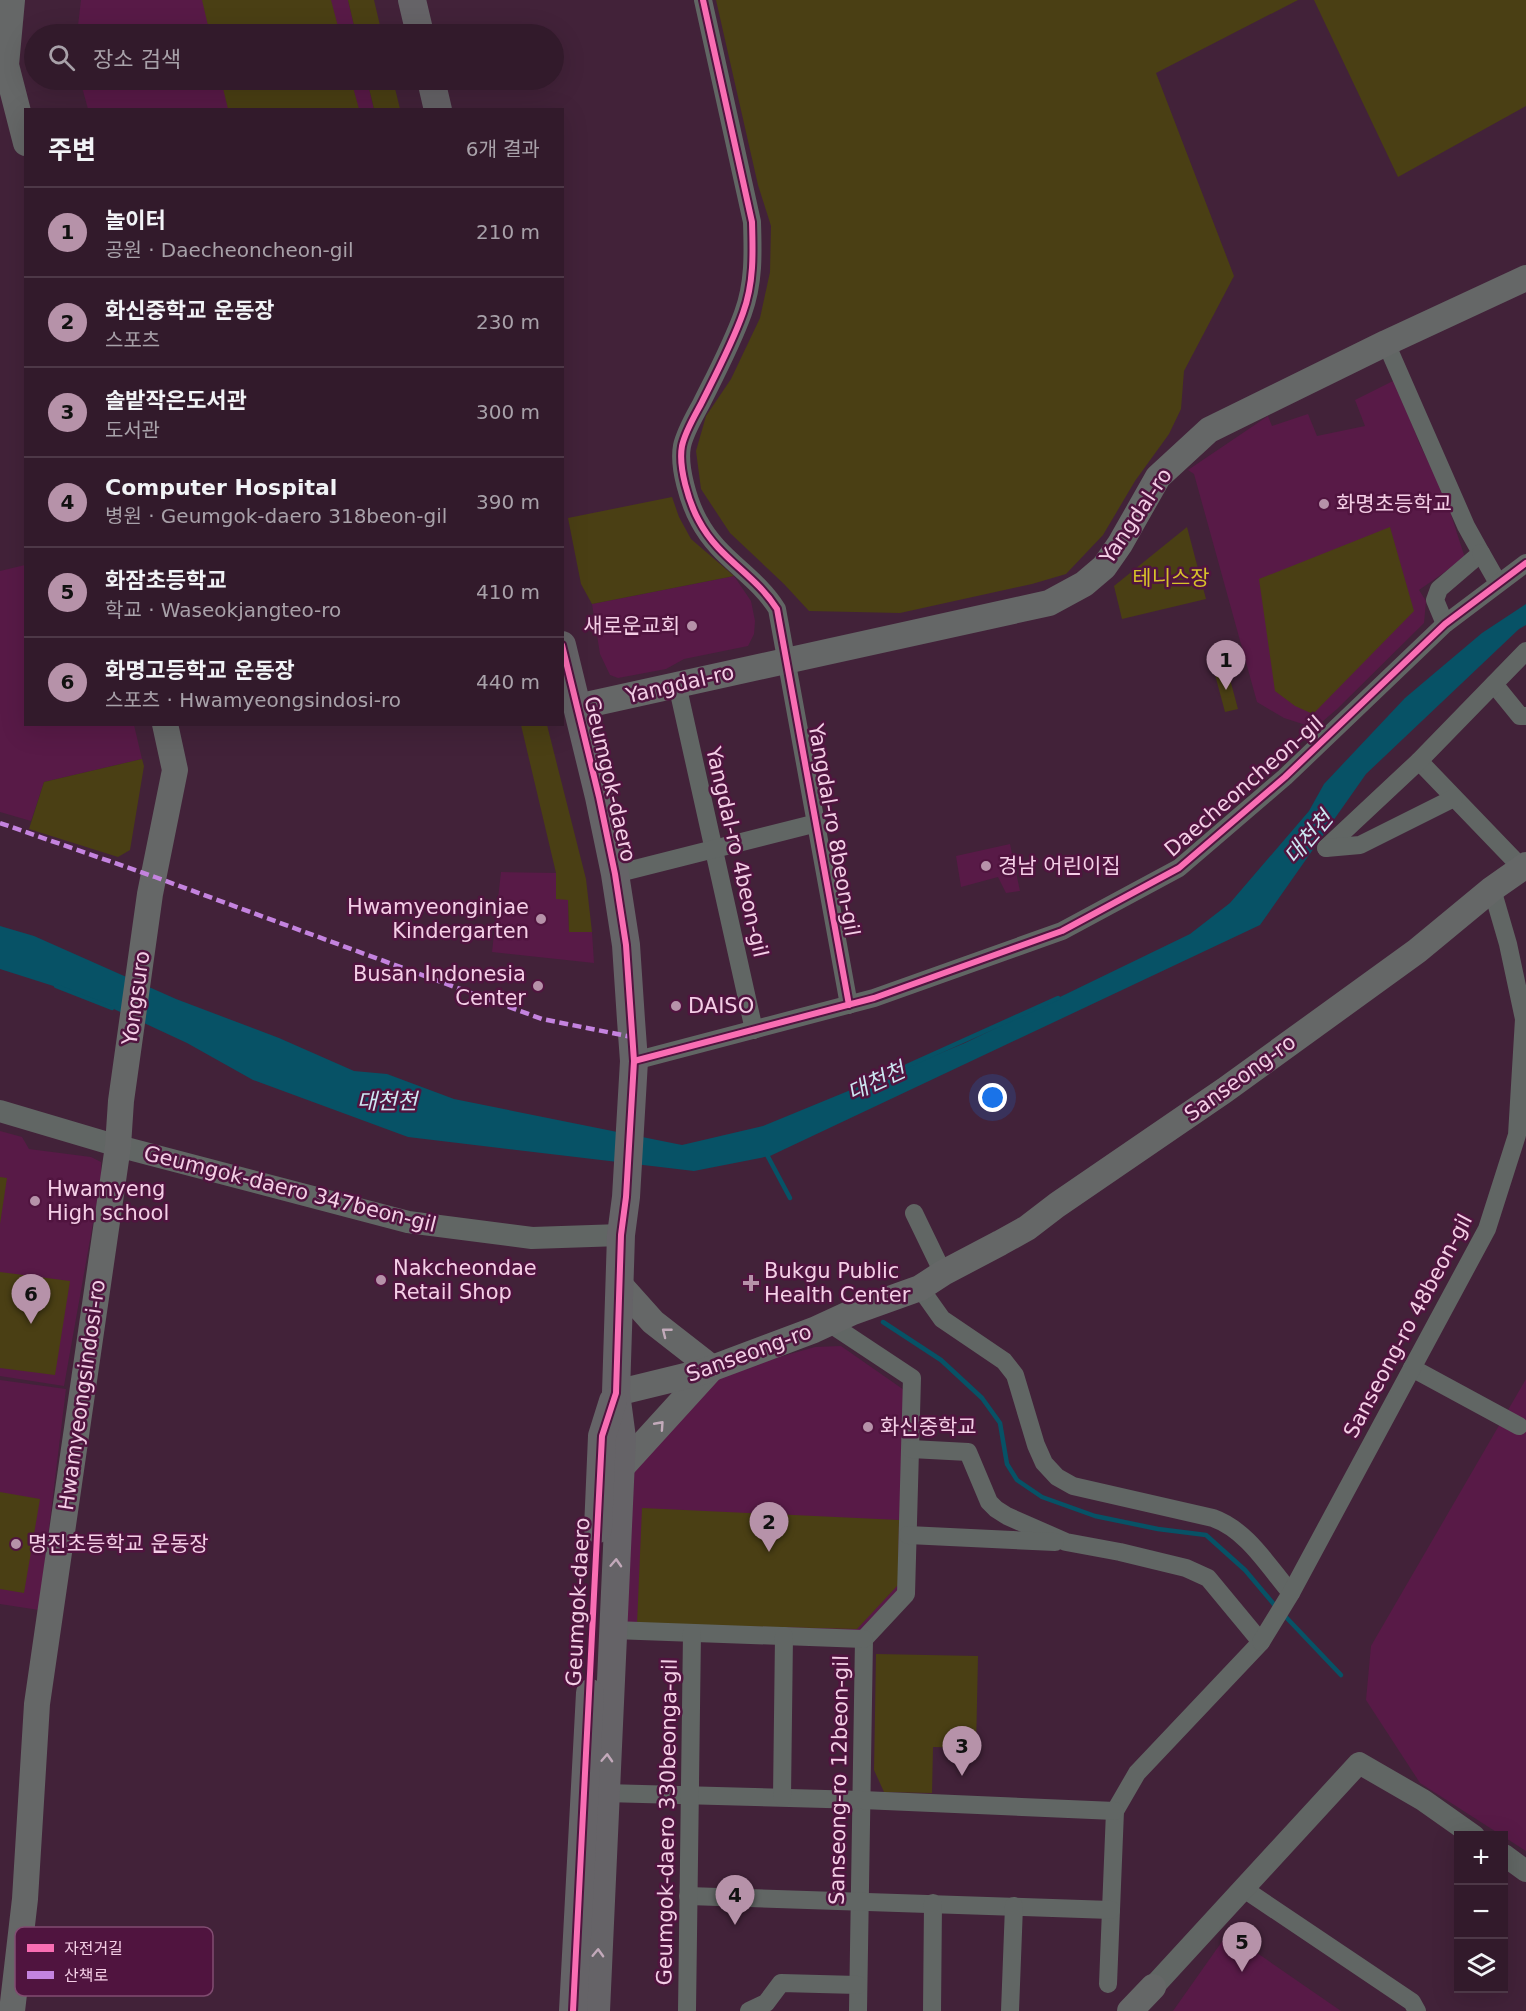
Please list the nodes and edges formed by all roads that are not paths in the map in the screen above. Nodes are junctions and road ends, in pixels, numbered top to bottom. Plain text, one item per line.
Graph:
1 (12, 0) edge
2 (412, 0) edge
3 (703, 0) edge
4 (418, 24) edge
5 (3, 65) edge
6 (433, 90) edge
7 (438, 108) edge
8 (24, 136) edge
9 (1526, 278) edge
10 (1386, 343) junction
11 (1481, 553) junction
12 (1526, 564) edge
13 (1498, 583) junction
14 (1445, 624) junction
15 (1526, 651) edge
16 (564, 653) edge
17 (787, 660) junction
18 (677, 684) junction
19 (1494, 684) junction
20 (577, 707) junction
21 (1526, 716) edge
22 (165, 726) edge
23 (1419, 761) junction
24 (1454, 798) junction
25 (817, 823) junction
26 (714, 848) junction
27 (1524, 867) edge
28 (615, 874) junction
29 (1492, 889) junction
30 (849, 1005) junction
31 (754, 1030) junction
32 (634, 1063) junction
33 (121, 1101) joint
34 (0, 1111) edge
35 (118, 1146) junction
36 (914, 1213) dead end
37 (621, 1235) junction
38 (943, 1273) junction
39 (619, 1284) junction
40 (920, 1288) junction
41 (829, 1323) junction
42 (712, 1368) junction
43 (1412, 1368) junction
44 (616, 1393) junction
45 (1519, 1426) dead end
46 (911, 1449) junction
47 (621, 1468) junction
48 (908, 1535) junction
49 (1066, 1542) junction
50 (1292, 1593) junction
51 (613, 1630) junction
52 (692, 1633) junction
53 (784, 1636) junction
54 (864, 1639) junction
55 (1261, 1642) junction
56 (605, 1793) junction
57 (689, 1795) junction
58 (782, 1797) junction
59 (862, 1800) junction
60 (1115, 1811) junction
61 (1467, 1831) edge
62 (1508, 1859) edge
63 (1526, 1871) edge
64 (1244, 1889) junction
65 (688, 1896) junction
66 (860, 1900) junction
67 (933, 1903) junction
68 (1014, 1906) junction
69 (1110, 1910) junction
70 (22, 1927) edge
71 (1108, 1984) dead end
72 (15, 1985) edge
73 (858, 1985) junction
74 (1153, 1987) joint
75 (768, 2007) edge
76 (12, 2011) edge
77 (573, 2011) edge
78 (596, 2011) edge
79 (687, 2011) edge
80 (749, 2011) edge
81 (858, 2011) edge
82 (932, 2011) edge
83 (1010, 2011) edge
84 (1130, 2011) edge
85 (1417, 2011) edge

1 - 5 main road
2 - 4 main road
3 - 17 street, Yangdal-ro 8beon-gil
5 - 8 main road
6 - 7 main road
9 - 10 main road, Yangdal-ro
10 - 11 street
10 - 17 main road, Yangdal-ro
11 - 13 street
11 - 14 street
12 - 13 street, Daecheoncheon-gil
13 - 14 street, Daecheoncheon-gil
14 - 30 street, Daecheoncheon-gil
15 - 19 street
16 - 20 main road, Geumgok-daero
17 - 18 main road, Yangdal-ro
17 - 25 street, Yangdal-ro 8beon-gil
18 - 20 main road, Yangdal-ro
18 - 26 street, Yangdal-ro 4beon-gil
19 - 21 street
19 - 23 street
20 - 28 main road, Geumgok-daero
22 - 33 main road, Yongsuro
23 - 24 street
23 - 24 street
24 - 27 street
25 - 26 street
25 - 30 street, Yangdal-ro 8beon-gil
26 - 28 street
26 - 31 street, Yangdal-ro 4beon-gil
27 - 29 main road, Sanseong-ro
28 - 32 main road, Geumgok-daero
29 - 38 main road, Sanseong-ro
29 - 43 street, Sanseong-ro 48beon-gil
30 - 31 street, Daecheoncheon-gil
31 - 32 street, Daecheoncheon-gil
32 - 37 main road, Geumgok-daero
33 - 35 main road, Hwamyeongsindosi-ro
34 - 35 street, Geumgok-daero 347beon-gil
35 - 37 street, Geumgok-daero 347beon-gil
35 - 70 main road, Hwamyeongsindosi-ro
36 - 38 street
37 - 39 main road, Geumgok-daero
38 - 40 main road, Sanseong-ro
42 -> 39 main road
39 - 44 main road, Geumgok-daero
40 - 41 main road, Sanseong-ro
40 - 50 street
41 - 42 main road, Sanseong-ro
41 - 46 street, Sanseong-ro 12beon-gil
42 - 44 main road, Sanseong-ro
47 -> 42 main road
43 - 45 street
43 - 50 street, Sanseong-ro 48beon-gil
44 - 47 main road, Geumgok-daero
44 - 77 main road, Geumgok-daero
46 - 48 street, Sanseong-ro 12beon-gil
46 - 49 street
51 -> 47 main road, Geumgok-daero
48 - 49 street
48 - 54 street, Sanseong-ro 12beon-gil
49 - 55 street
50 - 55 street, Sanseong-ro 48beon-gil
51 - 52 street, Geumgok-daero 330beonga-gil
56 -> 51 main road, Geumgok-daero
52 - 53 street, Geumgok-daero 330beonga-gil
52 - 57 street, Geumgok-daero 330beonga-gil
53 - 54 street, Geumgok-daero 330beonga-gil
53 - 58 street
54 - 59 street, Sanseong-ro 12beon-gil
55 - 60 street, Sanseong-ro 48beon-gil
56 - 57 street
78 -> 56 main road, Geumgok-daero
57 - 58 street
57 - 65 street, Geumgok-daero 330beonga-gil
58 - 59 street
59 - 60 street
59 - 66 street, Sanseong-ro 12beon-gil
60 - 69 street
61 - 64 street
62 - 63 street
64 - 74 street
64 - 85 street
65 - 66 street
65 - 79 street, Geumgok-daero 330beonga-gil
66 - 67 street
66 - 73 street, Sanseong-ro 12beon-gil
67 - 68 street
67 - 82 street
68 - 69 street
68 - 83 street
69 - 71 street
72 - 76 main road, Hwamyeongsindosi-ro
73 - 75 street
73 - 81 street, Sanseong-ro 12beon-gil
74 - 84 main road
75 - 80 street

